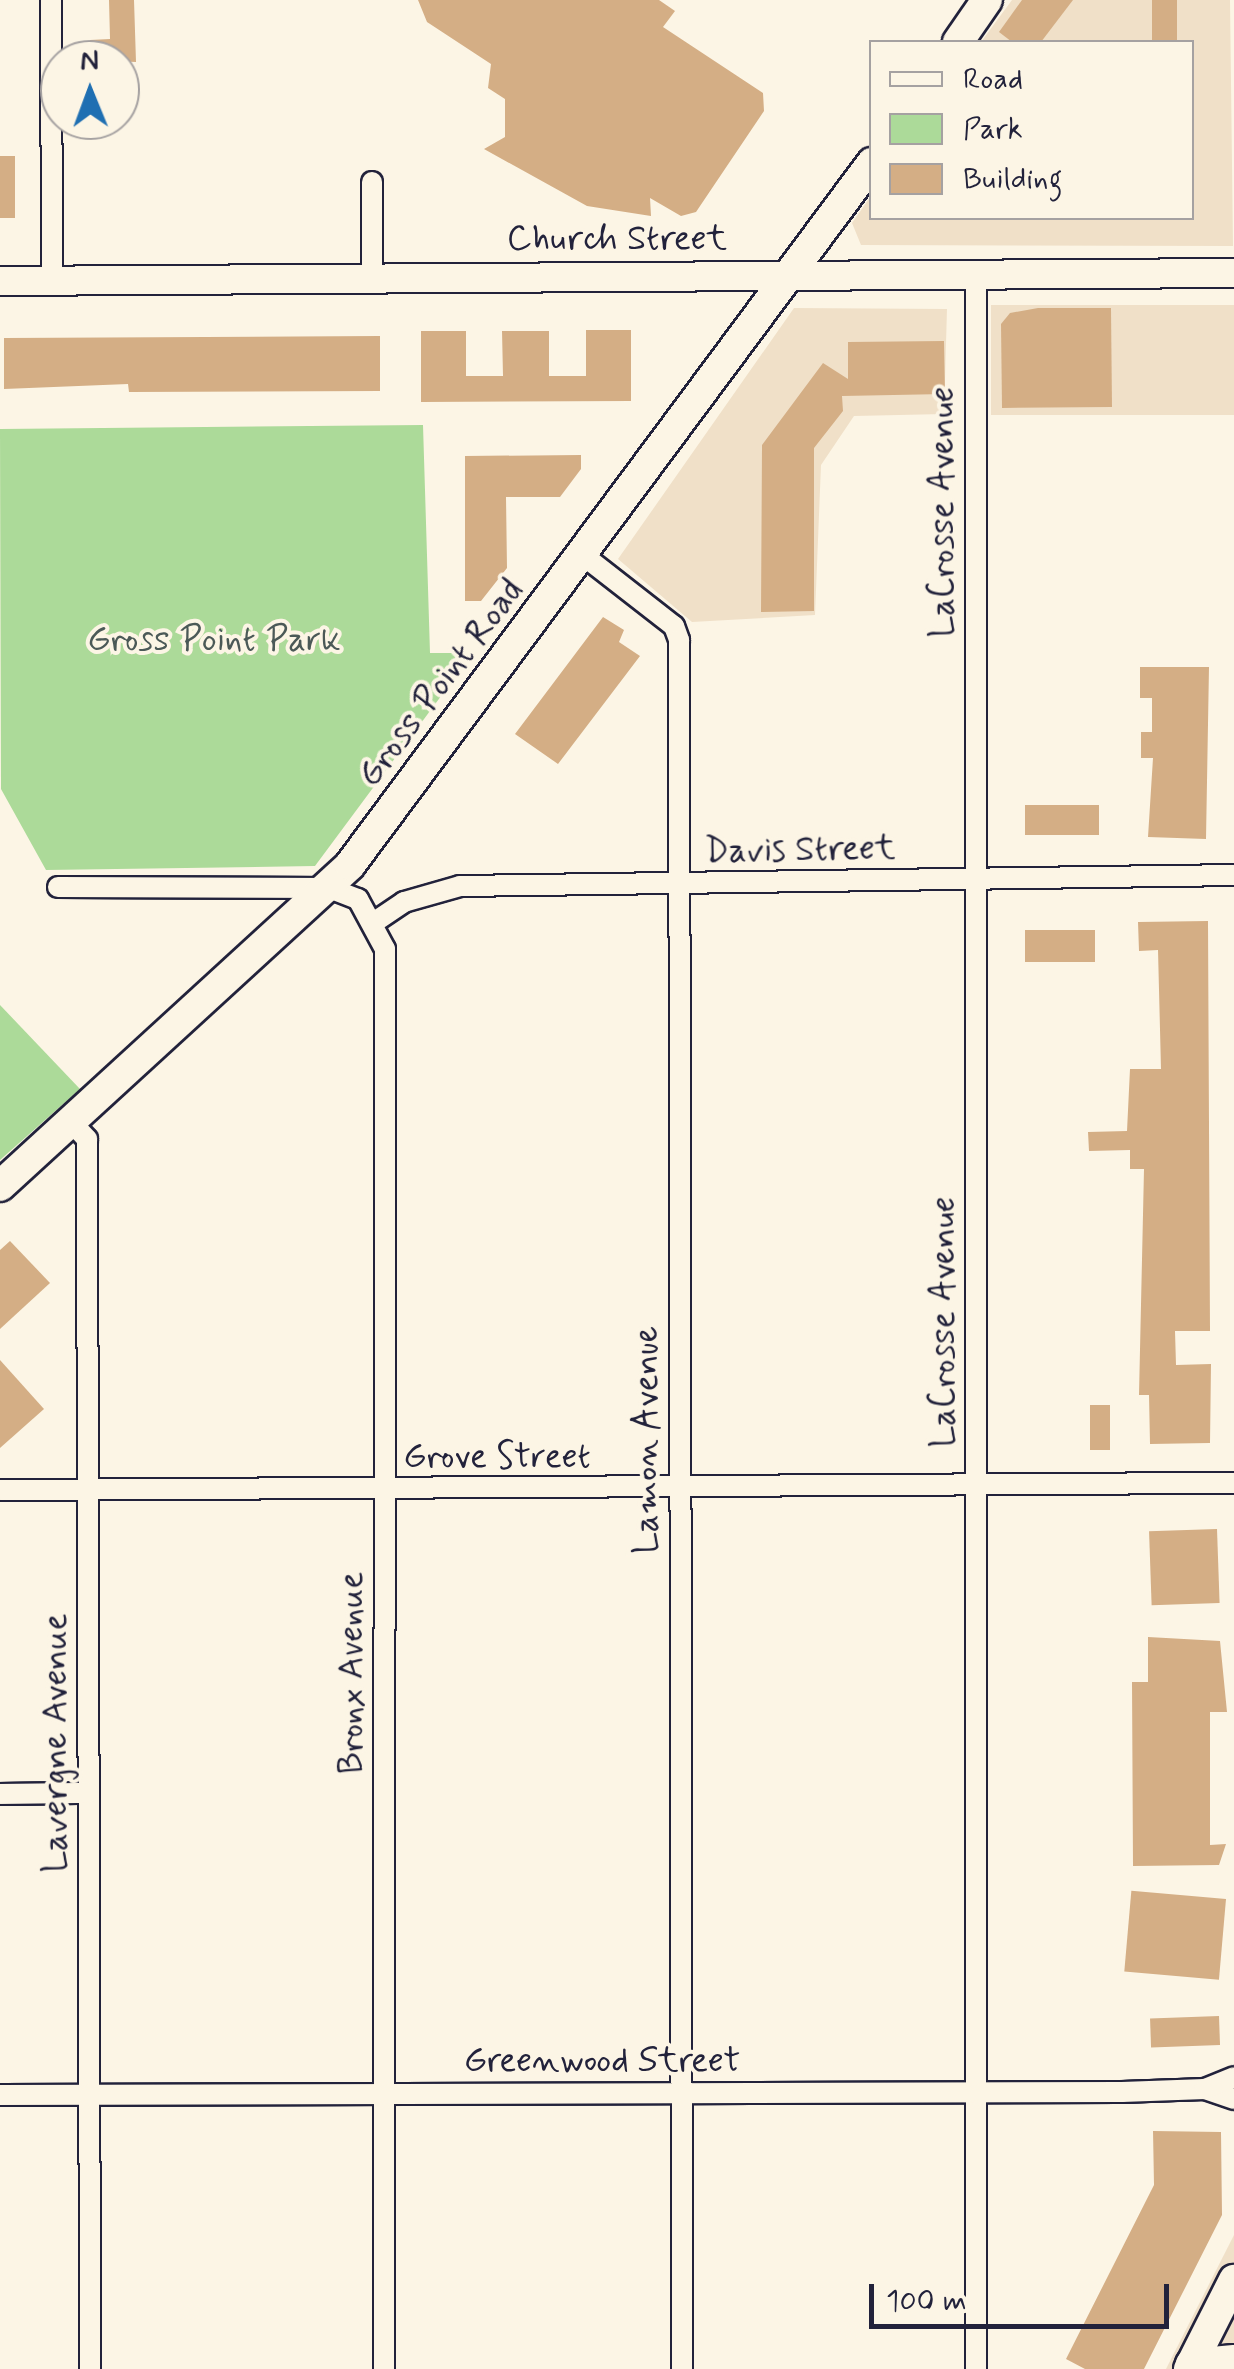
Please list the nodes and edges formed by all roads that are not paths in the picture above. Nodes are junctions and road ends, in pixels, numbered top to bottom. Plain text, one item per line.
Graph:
1 (51, 0) edge
2 (987, 0) edge
3 (959, 40) edge
4 (869, 166) edge
5 (372, 182) dead end
6 (1234, 273) edge
7 (976, 275) junction
8 (786, 276) junction
9 (372, 279) junction
10 (52, 280) junction
11 (0, 281) edge
12 (584, 556) junction
13 (1234, 876) edge
14 (976, 880) junction
15 (678, 884) junction
16 (58, 887) dead end
17 (329, 888) junction
18 (376, 921) junction
19 (382, 976) junction
20 (72, 1123) junction
21 (0, 1186) edge
22 (1234, 1482) edge
23 (976, 1486) junction
24 (679, 1489) junction
25 (0, 1490) edge
26 (88, 1490) junction
27 (384, 1490) junction
28 (88, 1793) junction
29 (0, 1794) edge
30 (1234, 2077) edge
31 (1205, 2089) junction
32 (976, 2093) junction
33 (384, 2094) junction
34 (680, 2094) junction
35 (0, 2095) edge
36 (90, 2095) junction
37 (1234, 2099) edge
38 (1234, 2280) edge
39 (1234, 2360) edge
40 (1190, 2367) edge
41 (90, 2369) edge
42 (384, 2369) edge
43 (682, 2369) edge
44 (976, 2369) edge

1 - 10 street
2 - 3 main road
4 - 8 main road, Gross Point Road
5 - 9 street
6 - 7 street, Church Street
7 - 8 street, Church Street
7 - 14 street, LaCrosse Avenue
8 - 9 street, Church Street
8 - 12 main road, Gross Point Road
9 - 10 street, Church Street
10 - 11 street, Church Street
12 - 15 street, Lamon Avenue
12 - 17 main road, Gross Point Road
13 - 14 street, Davis Street
14 - 15 street, Davis Street
14 - 23 street, LaCrosse Avenue
15 - 18 street, Davis Street
15 - 24 street, Lamon Avenue
16 - 17 street
17 - 18 street
17 - 19 street, Bronx Avenue
17 - 20 main road, Gross Point Road
18 - 19 street, Bronx Avenue
19 - 27 street, Bronx Avenue
20 - 21 main road, Gross Point Road
20 - 26 street, Lavergne Avenue
22 - 23 street, Grove Street
23 - 24 street, Grove Street
23 - 32 street, LaCrosse Avenue
24 - 27 street, Grove Street
24 - 34 street, Lamon Avenue
25 - 26 street, Grove Street
26 - 27 street, Grove Street
26 - 28 street, Lavergne Avenue
27 - 33 street, Bronx Avenue
28 - 29 street
28 - 36 street, Lavergne Avenue
30 - 31 street, Greenwood Street
31 - 32 street, Greenwood Street
31 - 37 street, Greenwood Street
32 - 34 street, Greenwood Street
32 - 44 street, LaCrosse Avenue
33 - 34 street, Greenwood Street
33 - 36 street, Greenwood Street
33 - 42 street, Bronx Avenue
34 - 43 street, Lamon Avenue
35 - 36 street, Greenwood Street
36 - 41 street, Lavergne Avenue
38 - 40 main road
39 - 40 main road

